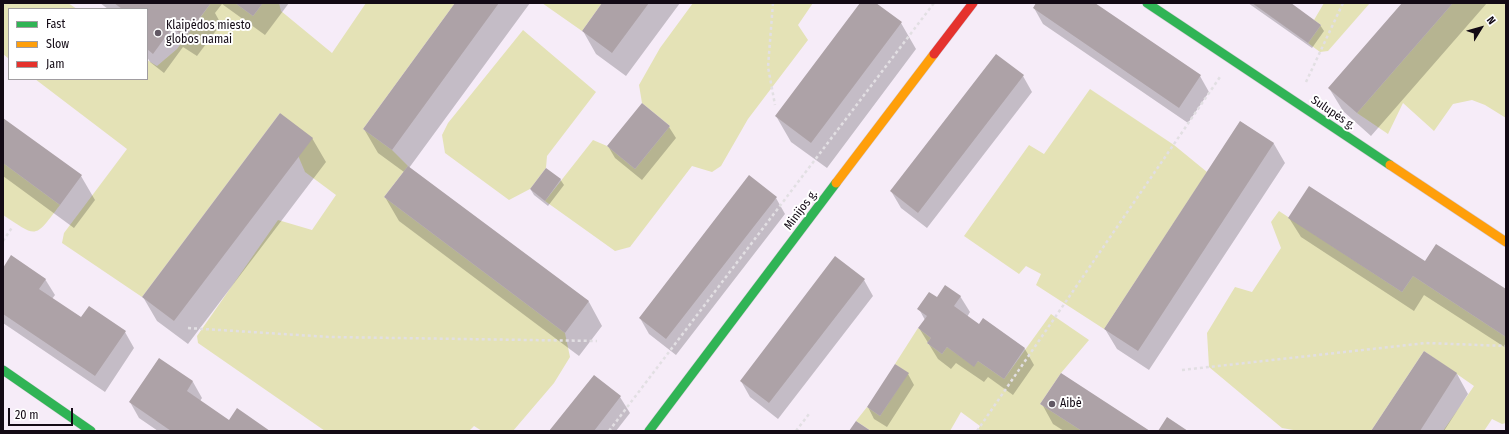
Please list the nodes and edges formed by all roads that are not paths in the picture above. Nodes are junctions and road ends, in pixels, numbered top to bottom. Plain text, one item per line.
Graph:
1 (973, 3) edge
2 (1147, 3) edge
3 (1506, 242) edge
4 (3, 370) edge
5 (91, 431) edge
6 (649, 431) edge

1 - 6 street, Minijos g.
2 - 3 street, Sulupės g.
4 - 5 street

